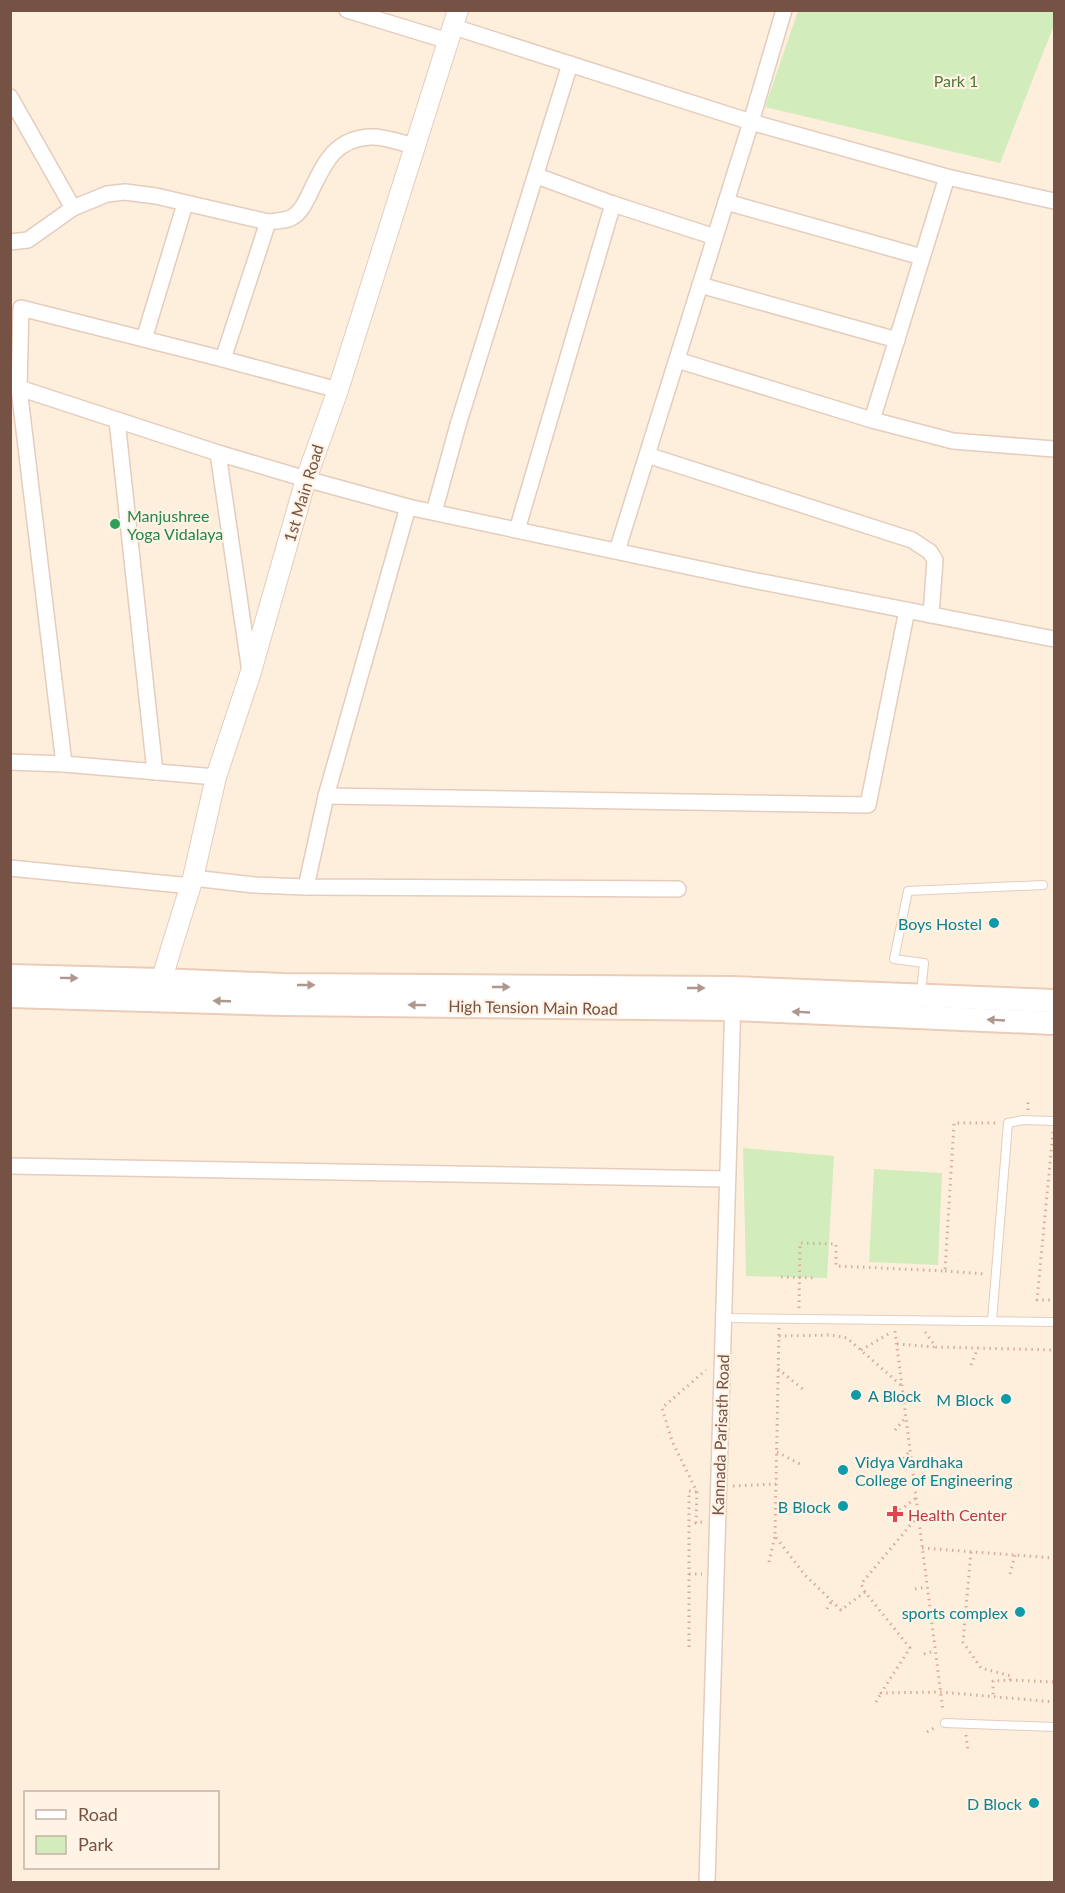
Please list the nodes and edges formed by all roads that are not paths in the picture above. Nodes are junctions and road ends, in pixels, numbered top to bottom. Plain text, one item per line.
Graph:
1 (347, 10) edge
2 (784, 10) edge
3 (453, 26) edge
4 (570, 64) junction
5 (10, 97) edge
6 (751, 122) junction
7 (415, 146) junction
8 (537, 176) junction
9 (947, 177) junction
10 (1054, 201) edge
11 (726, 202) junction
12 (185, 204) junction
13 (613, 204) junction
14 (73, 208) junction
15 (268, 222) junction
16 (715, 237) junction
17 (10, 243) edge
18 (922, 257) junction
19 (700, 285) junction
20 (144, 339) junction
21 (897, 340) junction
22 (224, 359) junction
23 (677, 360) junction
24 (15, 386) edge
25 (338, 390) junction
26 (117, 420) junction
27 (872, 420) junction
28 (1054, 449) edge
29 (218, 453) junction
30 (647, 455) junction
31 (306, 479) junction
32 (408, 507) junction
33 (434, 512) junction
34 (517, 530) junction
35 (617, 551) junction
36 (907, 610) junction
37 (931, 615) junction
38 (1054, 639) edge
39 (250, 675) junction
40 (10, 762) edge
41 (64, 764) junction
42 (155, 772) junction
43 (216, 777) junction
44 (326, 796) junction
45 (10, 868) edge
46 (192, 882) junction
47 (1043, 885) dead end
48 (306, 888) junction
49 (678, 890) dead end
50 (10, 976) edge
51 (158, 989) junction
52 (921, 995) junction
53 (10, 996) edge
54 (732, 999) junction
55 (1054, 1001) edge
56 (1054, 1023) edge
57 (1054, 1121) edge
58 (10, 1166) edge
59 (727, 1179) junction
60 (723, 1318) junction
61 (992, 1321) junction
62 (1054, 1322) edge
63 (945, 1723) road end
64 (1054, 1727) edge
65 (707, 1882) edge

1 - 3 street
2 - 6 street
3 - 4 street
3 - 7 street, 1st Main Road
4 - 6 street
4 - 8 street
5 - 14 street
6 - 9 street
6 - 11 street
7 - 15 street
7 - 25 street, 1st Main Road
8 - 13 street
8 - 33 street
9 - 10 street
9 - 18 street
11 - 16 street
11 - 18 street
12 - 14 street
12 - 15 street
12 - 20 street
13 - 16 street
13 - 34 street
14 - 17 street
15 - 22 street
16 - 19 street
18 - 21 street
19 - 21 street
19 - 23 street
20 - 22 street
20 - 24 street
21 - 27 street
22 - 25 street
23 - 27 street
23 - 30 street
24 - 26 street
24 - 41 street
25 - 31 street, 1st Main Road
26 - 29 street
26 - 42 street
27 - 28 street
29 - 31 street
29 - 39 street
30 - 35 street
30 - 37 street
31 - 32 street
31 - 39 street, 1st Main Road
32 - 33 street
32 - 44 street
33 - 34 street
34 - 35 street
35 - 36 street
36 - 37 street
36 - 44 street
37 - 38 street
39 - 43 street, 1st Main Road
40 - 41 street
41 - 42 street
42 - 43 street
43 - 46 street, 1st Main Road
44 - 48 street
45 - 46 street
46 - 48 street
46 - 51 street, 1st Main Road
47 - 52 lane
48 - 49 street
50 -> 51 main road
51 - 53 main road, High Tension Main Road
51 - 54 main road, High Tension Main Road
52 - 54 main road
52 - 55 main road
56 -> 54 main road, High Tension Main Road
54 - 59 street, Kannada Parisath Road
57 - 61 lane
58 - 59 street
59 - 60 street, Kannada Parisath Road
60 - 61 lane
60 - 65 street, Kannada Parisath Road
61 - 62 lane
63 - 64 lane

